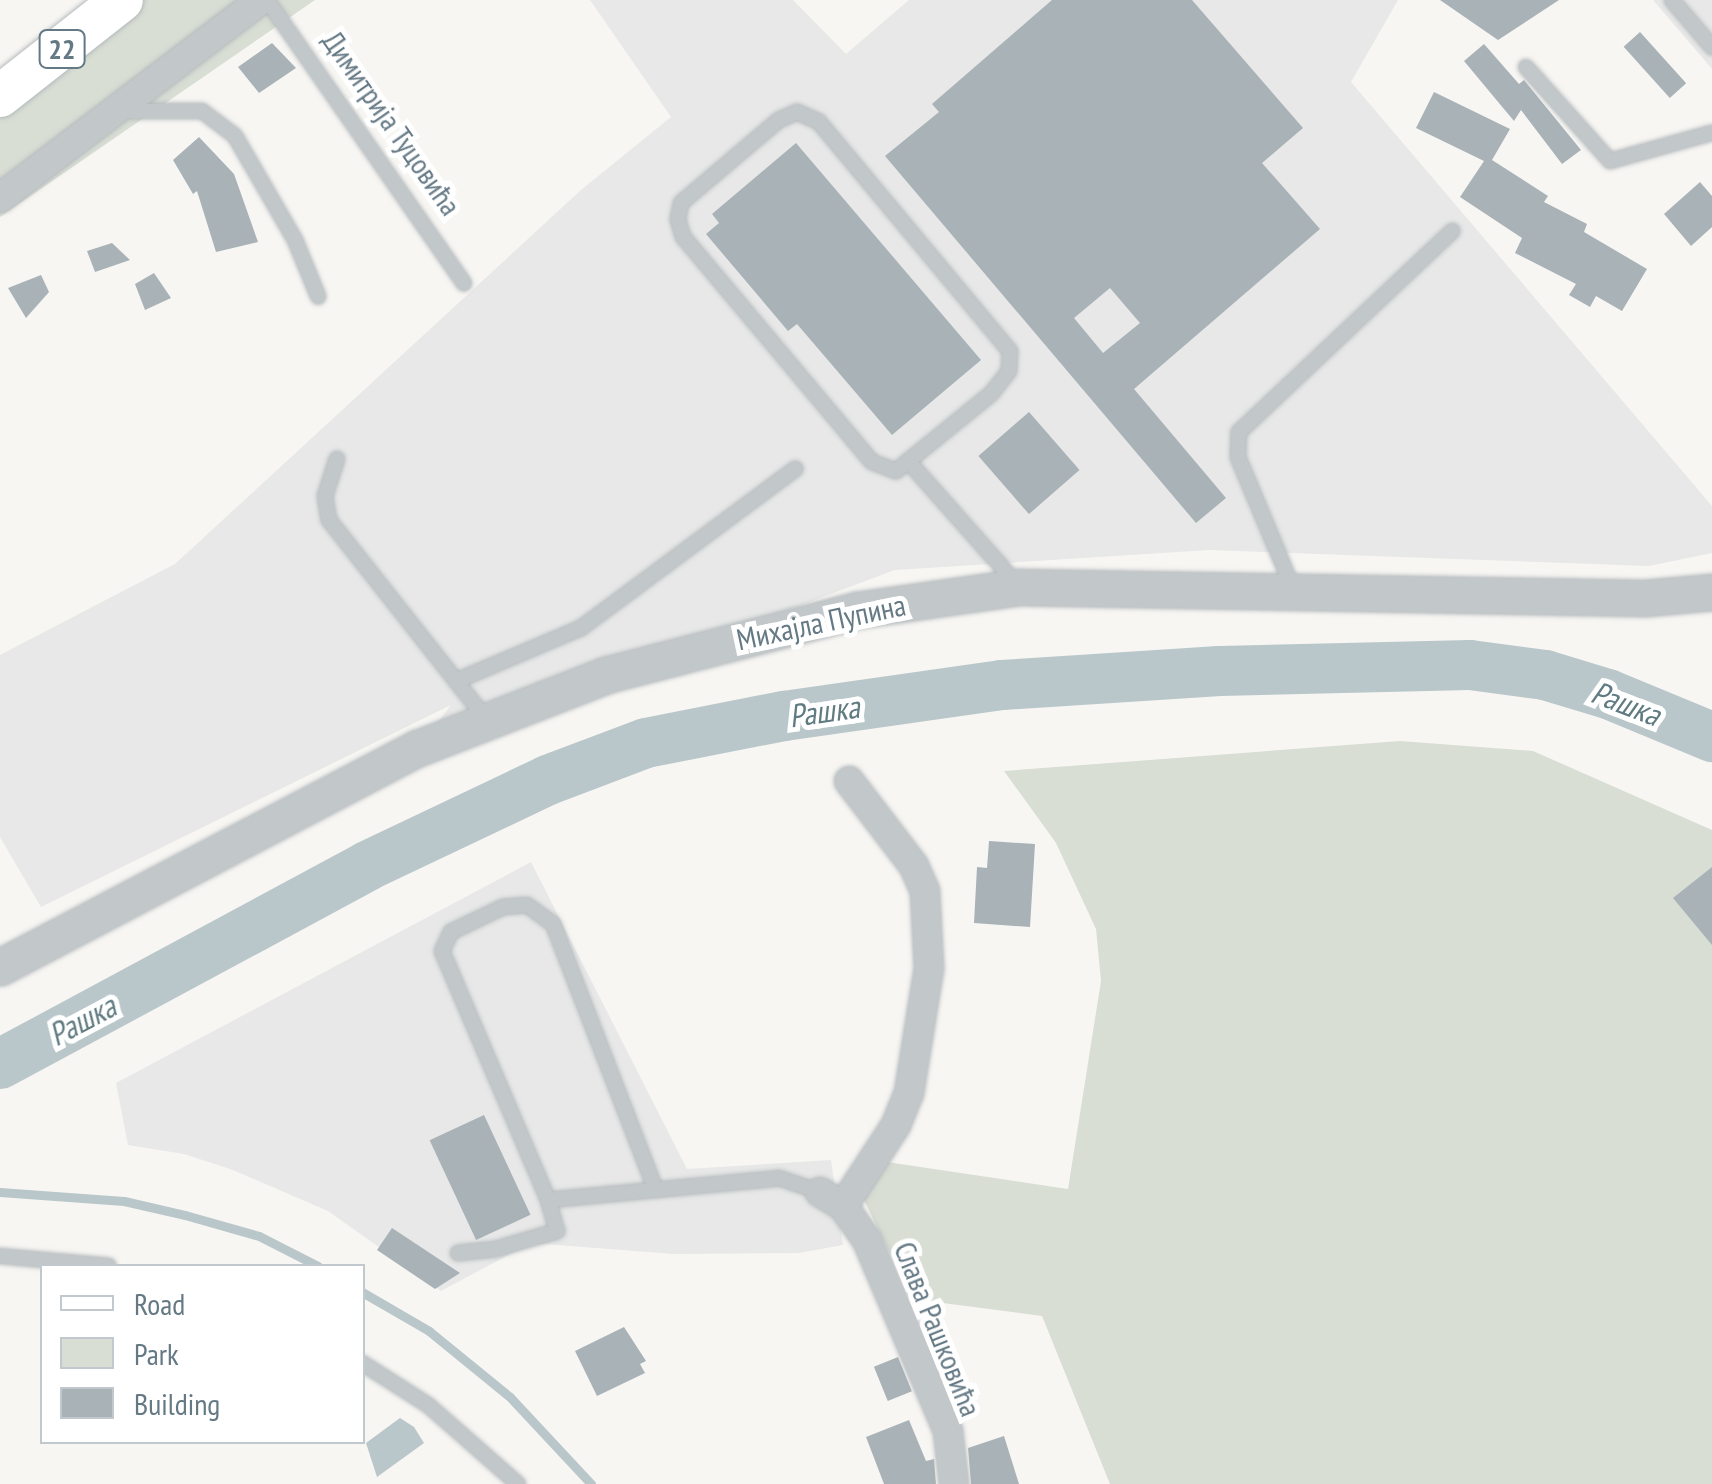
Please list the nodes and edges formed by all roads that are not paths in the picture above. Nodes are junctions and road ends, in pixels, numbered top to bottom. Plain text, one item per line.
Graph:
1 (122, 0) edge
2 (264, 0) edge
3 (1672, 0) edge
4 (1712, 47) edge
5 (1526, 67) dead end
6 (0, 96) edge
7 (115, 111) junction
8 (1712, 133) edge
9 (0, 198) edge
10 (1452, 231) dead end
11 (464, 283) dead end
12 (318, 296) dead end
13 (337, 459) dead end
14 (908, 461) junction
15 (795, 469) dead end
16 (1019, 587) junction
17 (1294, 592) junction
18 (1712, 592) edge
19 (456, 681) junction
20 (488, 721) junction
21 (850, 781) dead end
22 (0, 967) edge
23 (655, 1188) junction
24 (832, 1199) junction
25 (548, 1200) junction
26 (458, 1253) dead end
27 (0, 1256) edge
28 (87, 1264) edge
29 (365, 1365) edge
30 (518, 1484) edge
31 (954, 1484) edge

1 - 6 main road, 22
2 - 7 street, Димитрија Туцовића
2 - 11 lane, Димитрија Туцовића
3 - 4 lane
5 - 8 lane
7 - 9 street, Димитрија Туцовића
7 - 12 lane
10 - 17 lane
13 - 19 lane
14 - 14 lane
14 - 16 lane
15 - 19 lane
16 - 17 street, Михајла Пупина
16 - 20 street, Михајла Пупина
17 - 18 street, Михајла Пупина
19 - 20 lane
20 - 22 street, Михајла Пупина
21 - 24 street
23 - 24 lane
23 - 25 lane
23 - 25 lane
24 - 31 street, Слава Рашковића
25 - 26 lane
27 - 28 lane
29 - 30 lane

